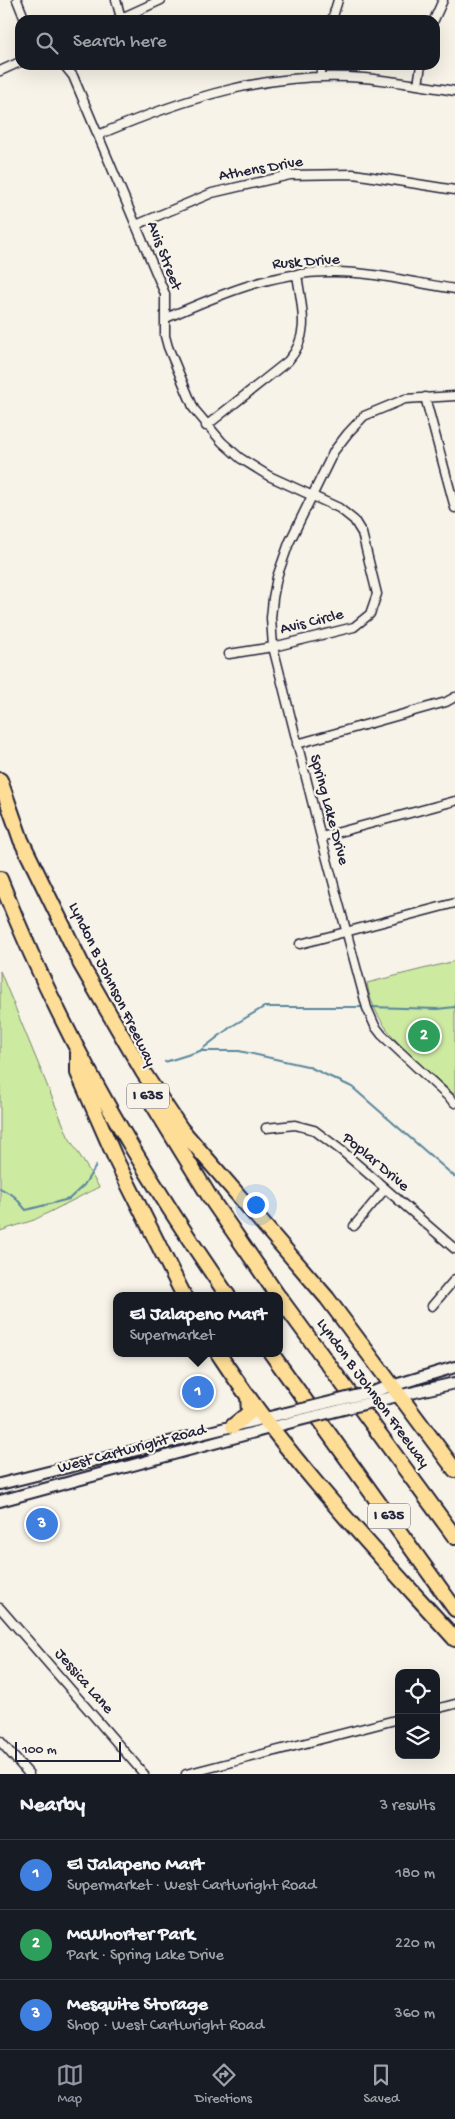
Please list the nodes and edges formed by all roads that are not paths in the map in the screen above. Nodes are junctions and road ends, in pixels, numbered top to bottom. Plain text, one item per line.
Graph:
1 (17, 0) edge
2 (116, 0) edge
3 (162, 0) edge
4 (338, 0) edge
5 (443, 0) edge
6 (24, 15) edge
7 (118, 15) edge
8 (128, 15) edge
9 (334, 15) edge
10 (436, 15) edge
11 (15, 64) edge
12 (0, 70) edge
13 (68, 70) edge
14 (321, 70) edge
15 (420, 70) edge
16 (320, 77) junction
17 (418, 85) junction
18 (455, 91) edge
19 (98, 135) junction
20 (455, 190) edge
21 (136, 225) junction
22 (297, 274) junction
23 (455, 289) edge
24 (166, 318) junction
25 (455, 396) edge
26 (425, 397) junction
27 (206, 426) junction
28 (311, 495) junction
29 (455, 508) edge
30 (273, 647) junction
31 (229, 654) dead end
32 (455, 698) edge
33 (297, 744) junction
34 (0, 780) edge
35 (455, 801) edge
36 (321, 837) junction
37 (0, 879) edge
38 (455, 903) edge
39 (346, 932) junction
40 (300, 944) dead end
41 (80, 962) junction
42 (78, 1050) junction
43 (455, 1103) edge
44 (266, 1128) dead end
45 (385, 1189) junction
46 (354, 1226) dead end
47 (455, 1249) edge
48 (455, 1279) edge
49 (182, 1292) edge
50 (225, 1292) edge
51 (276, 1292) edge
52 (283, 1301) edge
53 (432, 1306) dead end
54 (221, 1357) edge
55 (274, 1357) edge
56 (455, 1367) edge
57 (455, 1382) edge
58 (396, 1390) junction
59 (248, 1395) junction
60 (378, 1395) junction
61 (268, 1423) junction
62 (233, 1426) junction
63 (200, 1433) junction
64 (204, 1446) junction
65 (145, 1447) junction
66 (149, 1462) junction
67 (455, 1470) edge
68 (0, 1484) edge
69 (0, 1501) edge
70 (455, 1537) edge
71 (0, 1608) edge
72 (455, 1609) edge
73 (455, 1639) edge
74 (455, 1704) edge
75 (440, 1708) edge
76 (395, 1720) edge
77 (0, 1741) edge
78 (29, 1774) edge
79 (144, 1774) edge
80 (186, 1774) edge

1 - 6 street
2 - 7 street
3 - 8 street
4 - 9 street
5 - 10 street
11 - 12 street
13 - 19 street, Avis Street
14 - 16 street
15 - 17 street
16 - 17 street
16 - 19 street
17 - 18 street
19 - 21 street, Avis Street
20 - 21 street, Athens Drive
21 - 24 street, Avis Street
22 - 23 street, Rusk Drive
22 - 24 street, Rusk Drive
22 - 27 street
24 - 27 street, Avis Street
25 - 26 street, Spring Lake Drive
26 - 28 street, Spring Lake Drive
26 - 29 street
27 - 28 street, Avis Street
28 - 30 street, Spring Lake Drive
28 - 30 street, Avis Circle
30 - 31 street, Avis Circle
30 - 33 street, Spring Lake Drive
32 - 33 street
33 - 36 street, Spring Lake Drive
34 - 41 highway, Lyndon B Johnson Freeway / I 635
35 - 36 street
36 - 39 street, Spring Lake Drive
37 - 42 highway, I 635
38 - 39 street
39 - 40 street
39 - 43 street, Spring Lake Drive
41 - 51 highway, Lyndon B Johnson Freeway / I 635
41 - 58 highway
42 - 49 highway
42 - 50 highway, I 635
44 - 45 street, Poplar Drive
45 - 46 street
45 - 47 street, Poplar Drive
48 - 53 street
52 - 70 highway, Lyndon B Johnson Freeway / I 635
54 - 59 highway
55 - 72 highway, I 635
56 - 58 main road
57 - 58 main road
58 - 60 main road
58 - 67 highway
59 - 61 highway
59 - 62 highway
60 - 61 main road, bridge
60 - 61 main road, bridge
61 - 62 main road, West Cartwright Road
61 - 64 main road, West Cartwright Road
61 - 73 highway
62 - 63 main road, West Cartwright Road
63 - 64 main road
63 - 65 main road, West Cartwright Road
64 - 66 main road, West Cartwright Road
65 - 66 main road
65 - 68 main road, West Cartwright Road
66 - 69 main road, West Cartwright Road
71 - 79 street, Jessica Lane
74 - 75 street
76 - 80 street
77 - 78 street

